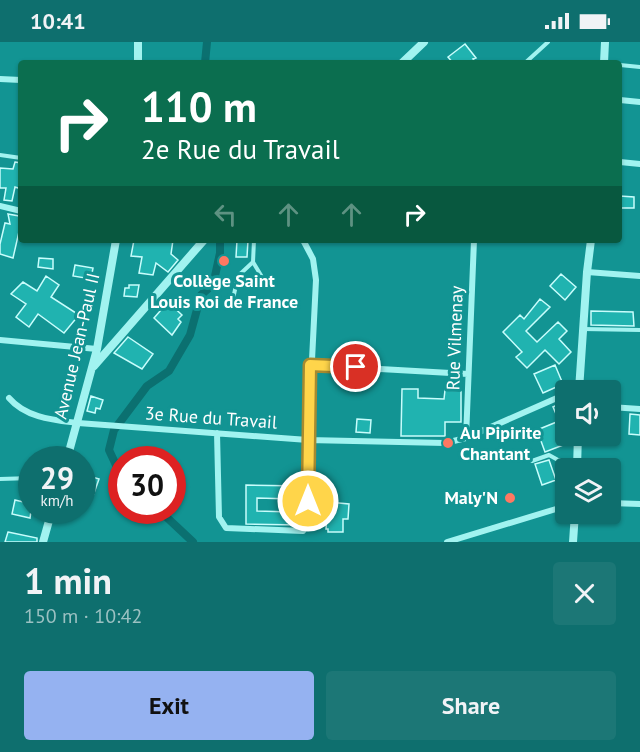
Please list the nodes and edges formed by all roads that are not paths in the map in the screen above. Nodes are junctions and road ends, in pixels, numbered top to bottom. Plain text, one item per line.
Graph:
1 (138, 42) edge
2 (424, 42) edge
3 (548, 42) edge
4 (605, 42) edge
5 (138, 60) edge
6 (405, 60) edge
7 (528, 60) edge
8 (605, 60) edge
9 (622, 64) edge
10 (640, 67) edge
11 (0, 80) edge
12 (18, 80) edge
13 (622, 100) edge
14 (640, 102) edge
15 (0, 155) edge
16 (18, 158) edge
17 (622, 162) edge
18 (640, 164) edge
19 (0, 206) edge
20 (18, 210) edge
21 (115, 243) edge
22 (201, 243) edge
23 (254, 243) edge
24 (305, 243) edge
25 (474, 243) edge
26 (591, 243) edge
27 (253, 262) junction
28 (587, 272) junction
29 (640, 276) edge
30 (265, 282) dead end
31 (233, 299) dead end
32 (583, 329) junction
33 (640, 330) edge
34 (0, 340) edge
35 (97, 349) junction
36 (108, 350) junction
37 (310, 365) junction
38 (93, 368) junction
39 (468, 374) junction
40 (578, 380) edge
41 (9, 398) dead end
42 (555, 399) edge
43 (621, 408) edge
44 (640, 409) edge
45 (78, 423) junction
46 (217, 434) junction
47 (466, 438) junction
48 (308, 440) junction
49 (71, 446) edge
50 (555, 458) edge
51 (532, 461) dead end
52 (0, 478) edge
53 (18, 478) edge
54 (621, 503) edge
55 (640, 504) edge
56 (555, 509) edge
57 (48, 524) edge
58 (574, 524) edge
59 (43, 542) edge
60 (447, 542) edge
61 (573, 542) edge

1 - 5 street
2 - 6 street
3 - 7 lane
4 - 8 street
9 - 10 lane
11 - 12 street
13 - 14 street
15 - 16 lane
17 - 18 street
19 - 20 street
21 - 35 street, Avenue Jean-Paul II
22 - 36 street
23 - 27 lane
24 - 37 street
25 - 39 street, Rue Vilmenay
26 - 28 street
27 - 30 lane
27 - 31 lane
28 - 29 street
28 - 32 street
32 - 33 lane
32 - 40 street
34 - 35 street
35 - 36 street
35 - 38 street, Avenue Jean-Paul II
36 - 38 street
37 - 39 street
37 - 48 street
38 - 45 street, Avenue Jean-Paul II
39 - 47 street, Rue Vilmenay
41 - 45 street, 3e Rue du Travail
42 - 47 street, 3e Rue du Travail
43 - 44 street
45 - 46 street, 3e Rue du Travail
45 - 49 street, Avenue Jean-Paul II
46 - 48 street, 3e Rue du Travail
46 - 48 street
47 - 48 street, 3e Rue du Travail
50 - 51 lane
52 - 53 lane
54 - 55 street
56 - 60 street
57 - 59 street
58 - 61 street

